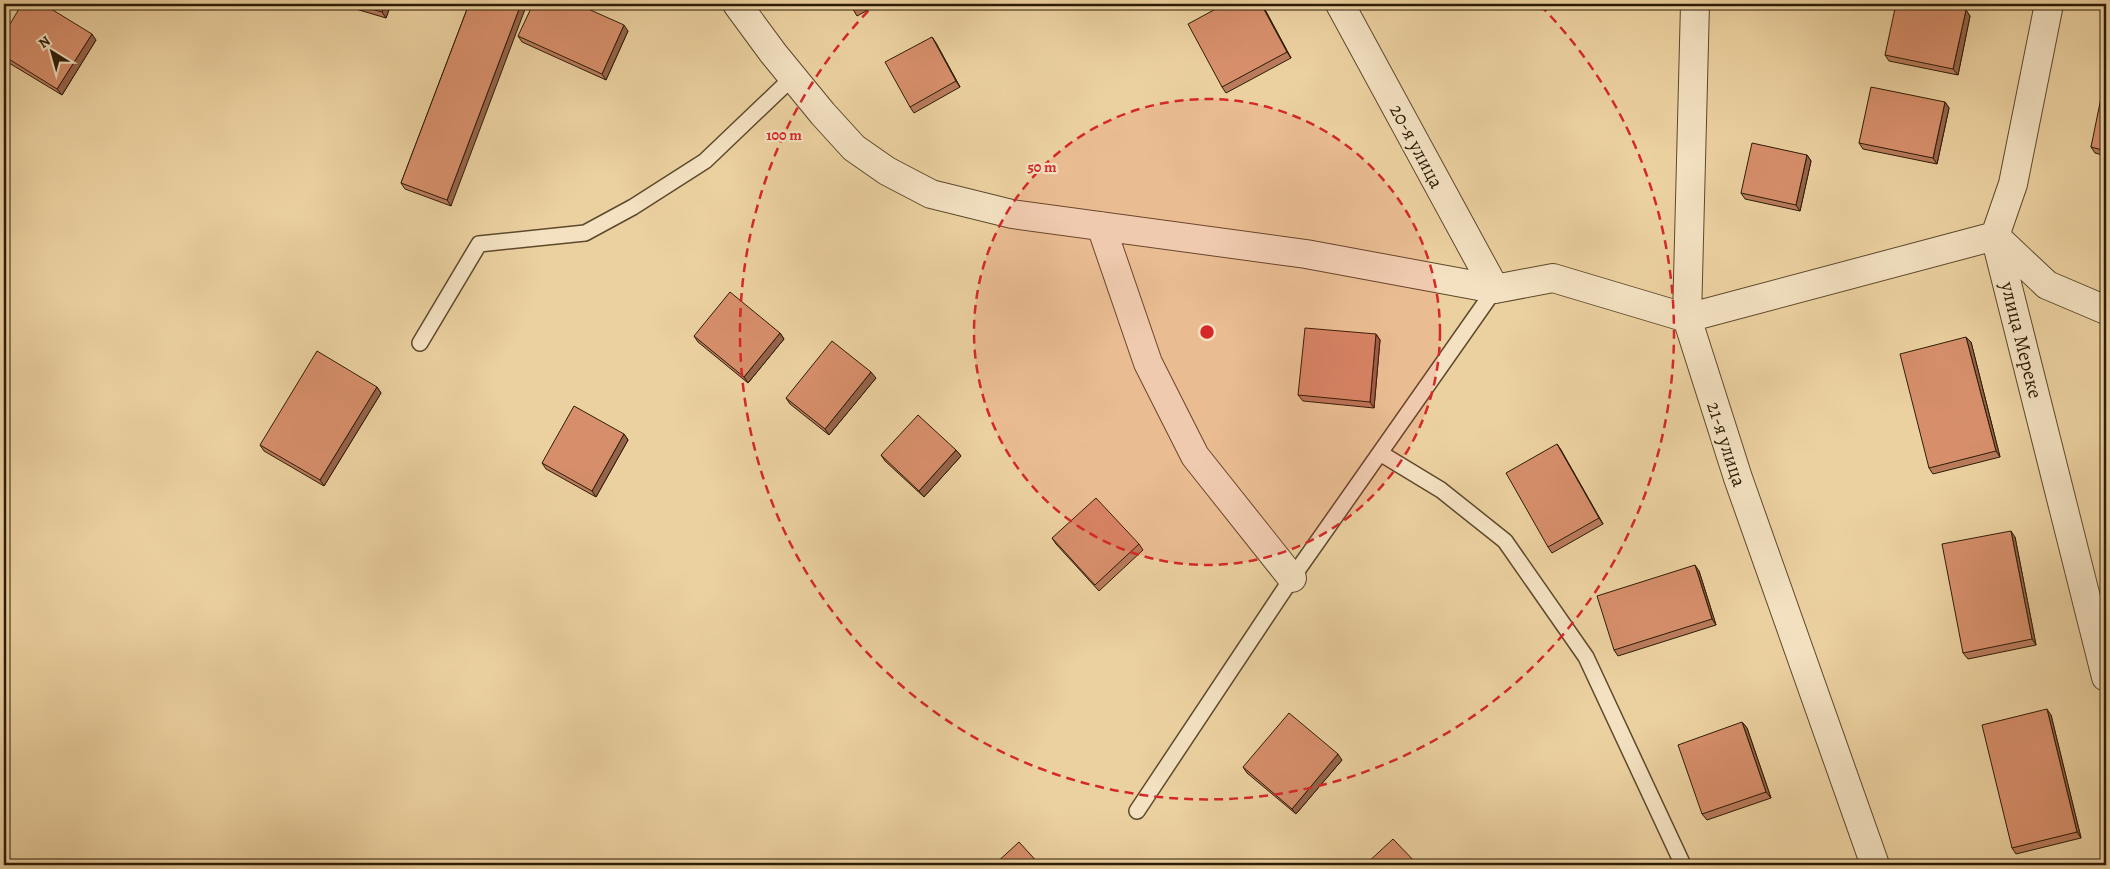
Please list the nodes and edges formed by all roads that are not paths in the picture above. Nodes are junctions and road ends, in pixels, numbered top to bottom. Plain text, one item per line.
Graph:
1 (737, 4) edge
2 (1340, 4) edge
3 (1695, 4) edge
4 (2049, 4) edge
5 (793, 77) junction
6 (1101, 226) junction
7 (1995, 236) junction
8 (1495, 289) junction
9 (2106, 310) edge
10 (1687, 318) junction
11 (420, 343) dead end
12 (1380, 454) junction
13 (1292, 578) junction
14 (2106, 676) edge
15 (1138, 811) dead end
16 (1682, 865) edge
17 (1875, 865) edge

1 - 5 street
2 - 8 street, 20-я улица
3 - 10 street, 21-я улица
4 - 7 street
5 - 6 street
5 - 11 lane
6 - 8 street
6 - 13 street
7 - 9 street
7 - 10 street
7 - 14 street, улица Мереке
8 - 10 street
8 - 12 lane
10 - 17 street, 21-я улица
12 - 13 lane
12 - 16 lane
13 - 15 lane

